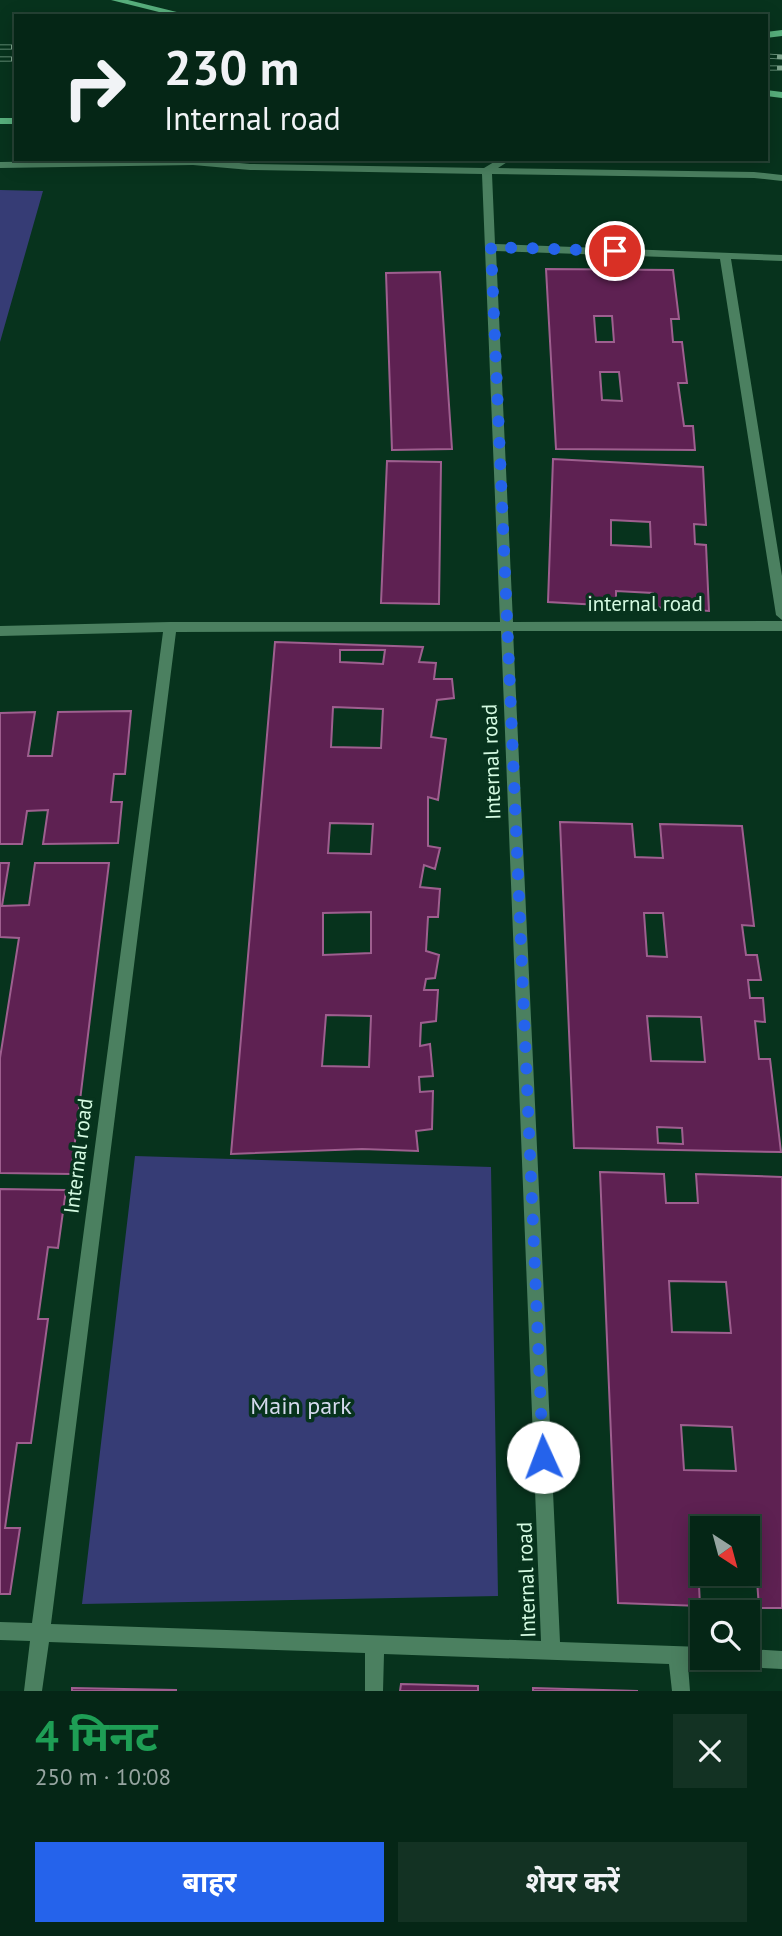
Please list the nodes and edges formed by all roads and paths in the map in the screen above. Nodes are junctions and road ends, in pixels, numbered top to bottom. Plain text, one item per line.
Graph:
1 (116, 0) edge
2 (180, 14) edge
3 (503, 161) edge
4 (2, 165) edge
5 (487, 170) junction
6 (782, 177) edge
7 (491, 247) junction
8 (725, 255) junction
9 (782, 258) edge
10 (782, 615) edge
11 (782, 625) edge
12 (508, 626) junction
13 (170, 627) junction
14 (0, 631) edge
15 (0, 1631) edge
16 (40, 1631) junction
17 (375, 1644) junction
18 (551, 1650) junction
19 (678, 1655) junction
20 (690, 1656) edge
21 (760, 1659) edge
22 (782, 1660) edge
23 (33, 1691) edge
24 (374, 1691) edge
25 (681, 1691) edge

1 - 2 street
3 - 5 street
4 - 5 street
5 - 6 street
5 - 7 street, Internal road
7 - 8 street
7 - 12 street, Internal road
8 - 9 street
8 - 10 street
11 - 12 street, internal road
12 - 13 street
12 - 18 street, Internal road
13 - 14 street
13 - 16 street, Internal road
15 - 16 street
16 - 17 street
16 - 23 street, Internal road
17 - 18 street
17 - 24 street
18 - 19 street
19 - 20 street
19 - 25 street
21 - 22 street

